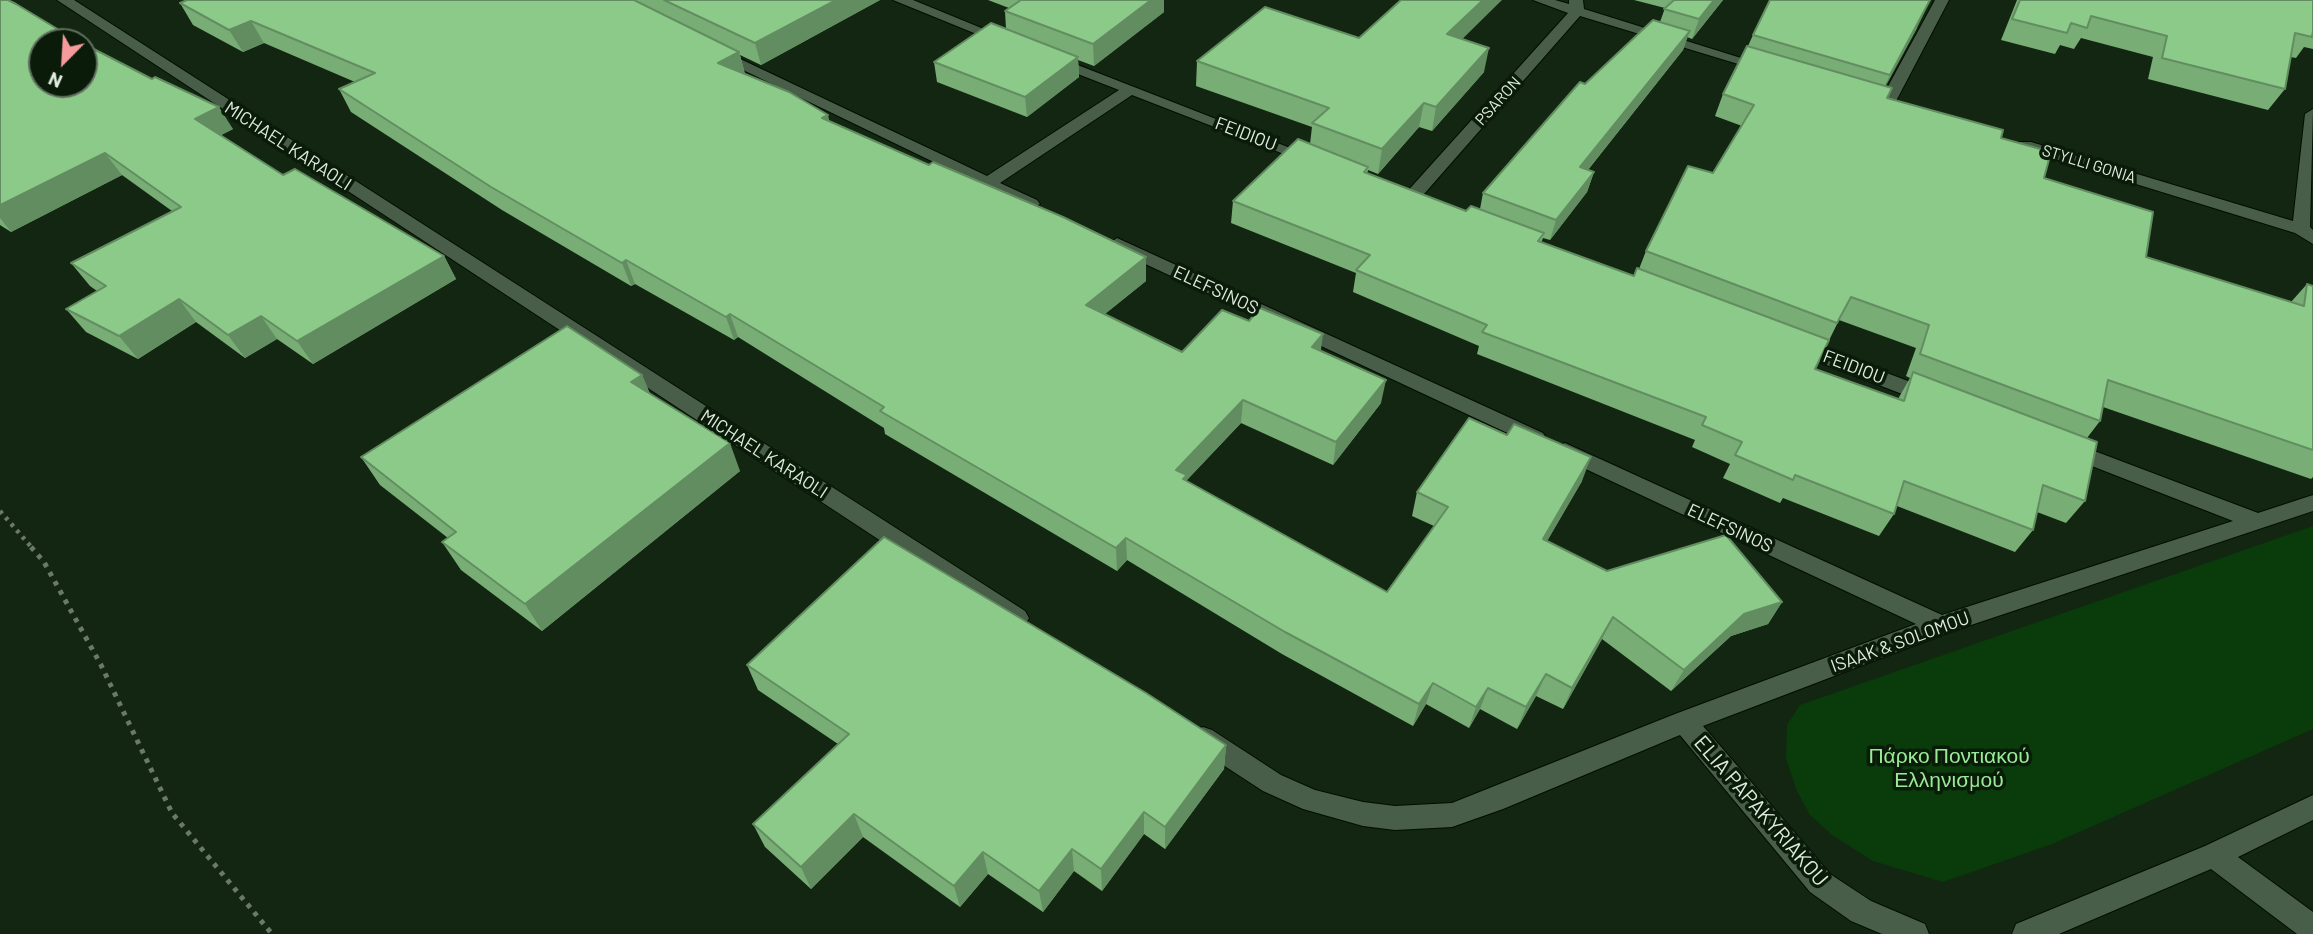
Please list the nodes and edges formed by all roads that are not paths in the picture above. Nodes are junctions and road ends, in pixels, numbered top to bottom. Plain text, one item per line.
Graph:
1 (64, 0) edge
2 (900, 0) edge
3 (1540, 0) edge
4 (1942, 0) edge
5 (1577, 6) edge
6 (700, 44) edge
7 (1781, 72) edge
8 (1131, 89) junction
9 (1887, 103) edge
10 (2313, 114) edge
11 (2007, 140) edge
12 (1335, 168) edge
13 (987, 184) junction
14 (1411, 198) edge
15 (1050, 213) edge
16 (2307, 234) edge
17 (1100, 236) edge
18 (1776, 338) edge
19 (1946, 403) edge
20 (2050, 443) edge
21 (2313, 503) edge
22 (2259, 523) junction
23 (1941, 625) junction
24 (1037, 631) edge
25 (1684, 722) junction
26 (1190, 730) edge
27 (2313, 807) edge
28 (2214, 855) junction
29 (2313, 929) edge
30 (1915, 934) edge
31 (2026, 934) edge

1 - 24 street, MICHAEL KARAOLI
2 - 8 street, FEIDIOU
3 - 5 street
4 - 9 street
5 - 7 street
5 - 14 street, PSARON
6 - 13 street
8 - 12 street, FEIDIOU
8 - 13 street
10 - 16 street
11 - 16 street, STYLLI GONIA
13 - 15 street
17 - 23 street, ELEFSINOS
18 - 19 street, FEIDIOU
20 - 22 street
21 - 22 street, ISAAK & SOLOMOU
22 - 23 street, ISAAK & SOLOMOU
23 - 25 street, ISAAK & SOLOMOU
25 - 26 street, ISAAK & SOLOMOU
25 - 30 street, ELIA PAPAKYRIAKOU
27 - 28 street
28 - 29 street
28 - 31 street

